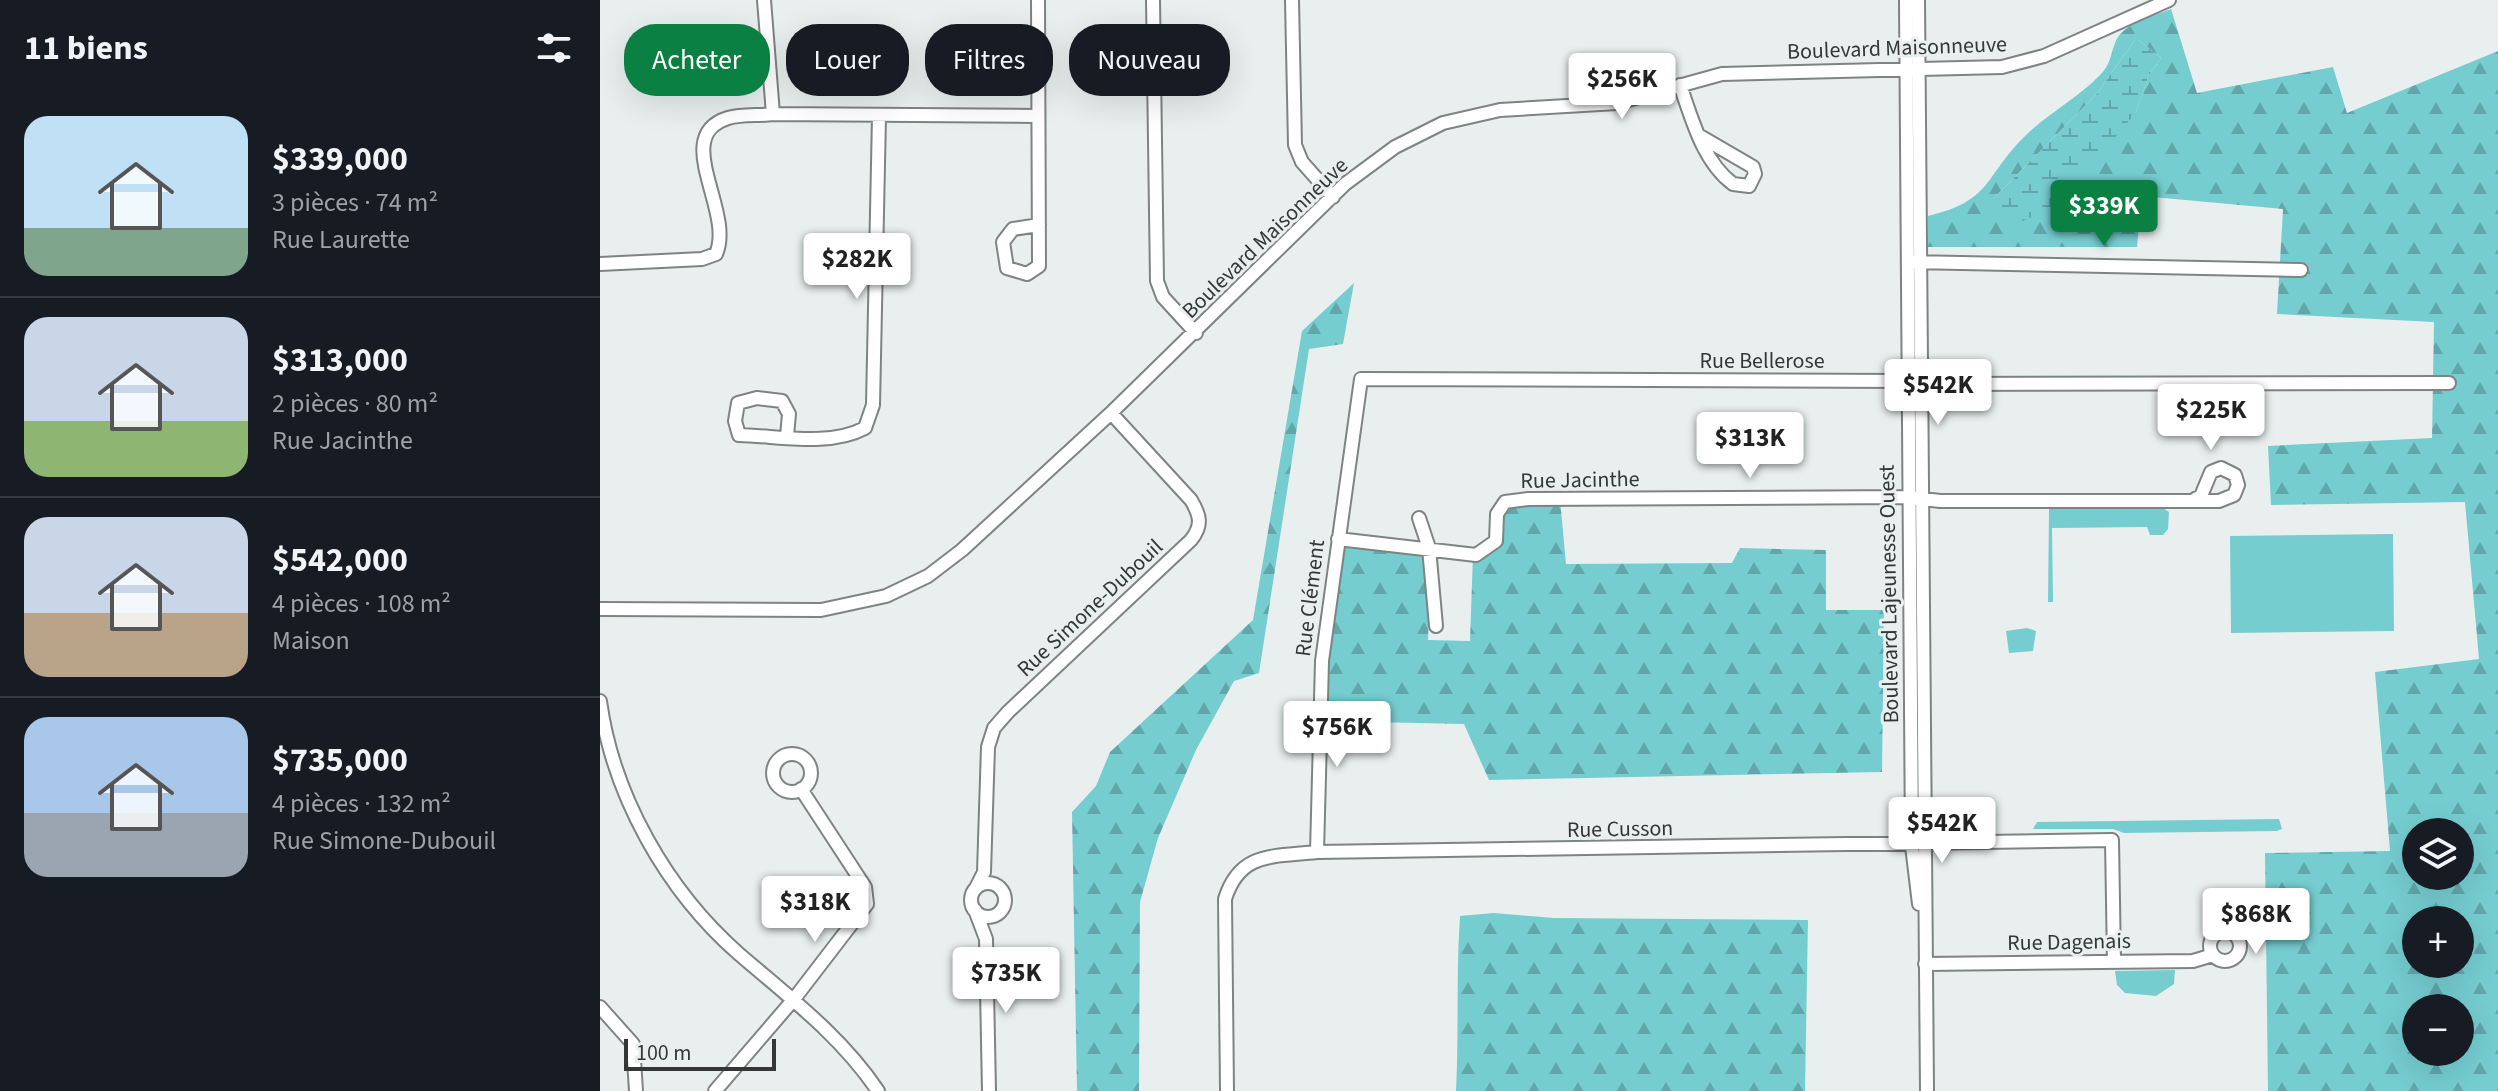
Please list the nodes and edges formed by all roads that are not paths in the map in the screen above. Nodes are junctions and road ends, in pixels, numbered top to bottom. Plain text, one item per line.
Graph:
1 (764, 0) edge
2 (1038, 0) edge
3 (1153, 0) edge
4 (1292, 0) edge
5 (1906, 0) edge
6 (1918, 0) edge
7 (2169, 0) edge
8 (1912, 69) junction
9 (1680, 85) junction
10 (773, 114) junction
11 (879, 116) junction
12 (1038, 116) junction
13 (1698, 135) junction
14 (1333, 197) junction
15 (1039, 225) dead end
16 (1912, 262) junction
17 (600, 264) edge
18 (2301, 270) dead end
19 (1196, 333) junction
20 (1361, 379) joint
21 (1913, 383) junction
22 (2449, 383) dead end
23 (1111, 413) junction
24 (787, 436) junction
25 (1907, 497) junction
26 (2195, 499) dead end
27 (1921, 501) junction
28 (1419, 518) dead end
29 (1338, 539) junction
30 (1430, 549) junction
31 (600, 609) edge
32 (1436, 626) dead end
33 (600, 701) edge
34 (801, 789) dead end
35 (1918, 846) junction
36 (1317, 852) junction
37 (986, 858) junction
38 (997, 885) junction
39 (976, 888) junction
40 (975, 910) junction
41 (998, 913) junction
42 (986, 939) junction
43 (2213, 955) dead end
44 (2114, 962) junction
45 (1925, 964) junction
46 (794, 999) junction
47 (600, 1007) edge
48 (636, 1091) edge
49 (715, 1091) edge
50 (878, 1091) edge
51 (989, 1091) edge
52 (1227, 1091) edge
53 (1927, 1091) edge

1 - 10 street
2 - 12 street
3 - 19 street
4 - 14 street
5 - 8 street, Boulevard Lajeunesse Ouest
6 - 8 street, Boulevard Lajeunesse Ouest
7 - 8 street, Boulevard Maisonneuve
8 - 9 street, Boulevard Maisonneuve
8 - 16 street, Boulevard Lajeunesse Ouest
9 - 13 street
9 - 14 street, Boulevard Maisonneuve
10 - 11 street
10 - 17 street
11 - 12 street
11 - 24 street
12 - 15 street
13 - 13 street
14 - 19 street, Boulevard Maisonneuve
16 - 18 street
16 - 21 street, Boulevard Lajeunesse Ouest
19 - 23 street, Boulevard Maisonneuve
20 - 21 street, Rue Bellerose
20 - 29 street, Rue Clément
21 - 22 street, Rue Bellerose
21 - 25 street, Boulevard Lajeunesse Ouest
21 - 27 street, Boulevard Lajeunesse Ouest
23 - 31 street, Boulevard Maisonneuve
23 - 37 street, Rue Simone-Dubouil
24 - 24 street
25 - 27 street, Rue Jacinthe
25 - 30 street, Rue Jacinthe
25 - 35 street, Boulevard Lajeunesse Ouest
26 - 27 street, Rue Jacinthe
27 - 35 street, Boulevard Lajeunesse Ouest
28 - 30 street
29 - 30 street, Rue Jacinthe
29 - 36 street, Rue Clément
30 - 32 street
33 - 46 street
34 - 46 street
35 - 36 street, Rue Cusson
35 - 44 street, Rue Cusson
35 - 45 street, Boulevard Lajeunesse Ouest
36 - 52 street
37 - 38 street, Rue Simone-Dubouil
37 - 39 street, Rue Simone-Dubouil
38 - 39 street
38 - 41 street, Rue Simone-Dubouil
39 - 40 street, Rue Simone-Dubouil
40 - 41 street
40 - 42 street, Rue Simone-Dubouil
41 - 42 street, Rue Simone-Dubouil
42 - 51 street, Rue Simone-Dubouil
43 - 44 street, Rue Dagenais
44 - 45 street, Rue Dagenais
45 - 53 street, Boulevard Lajeunesse Ouest
46 - 49 street
46 - 50 street
47 - 48 street

